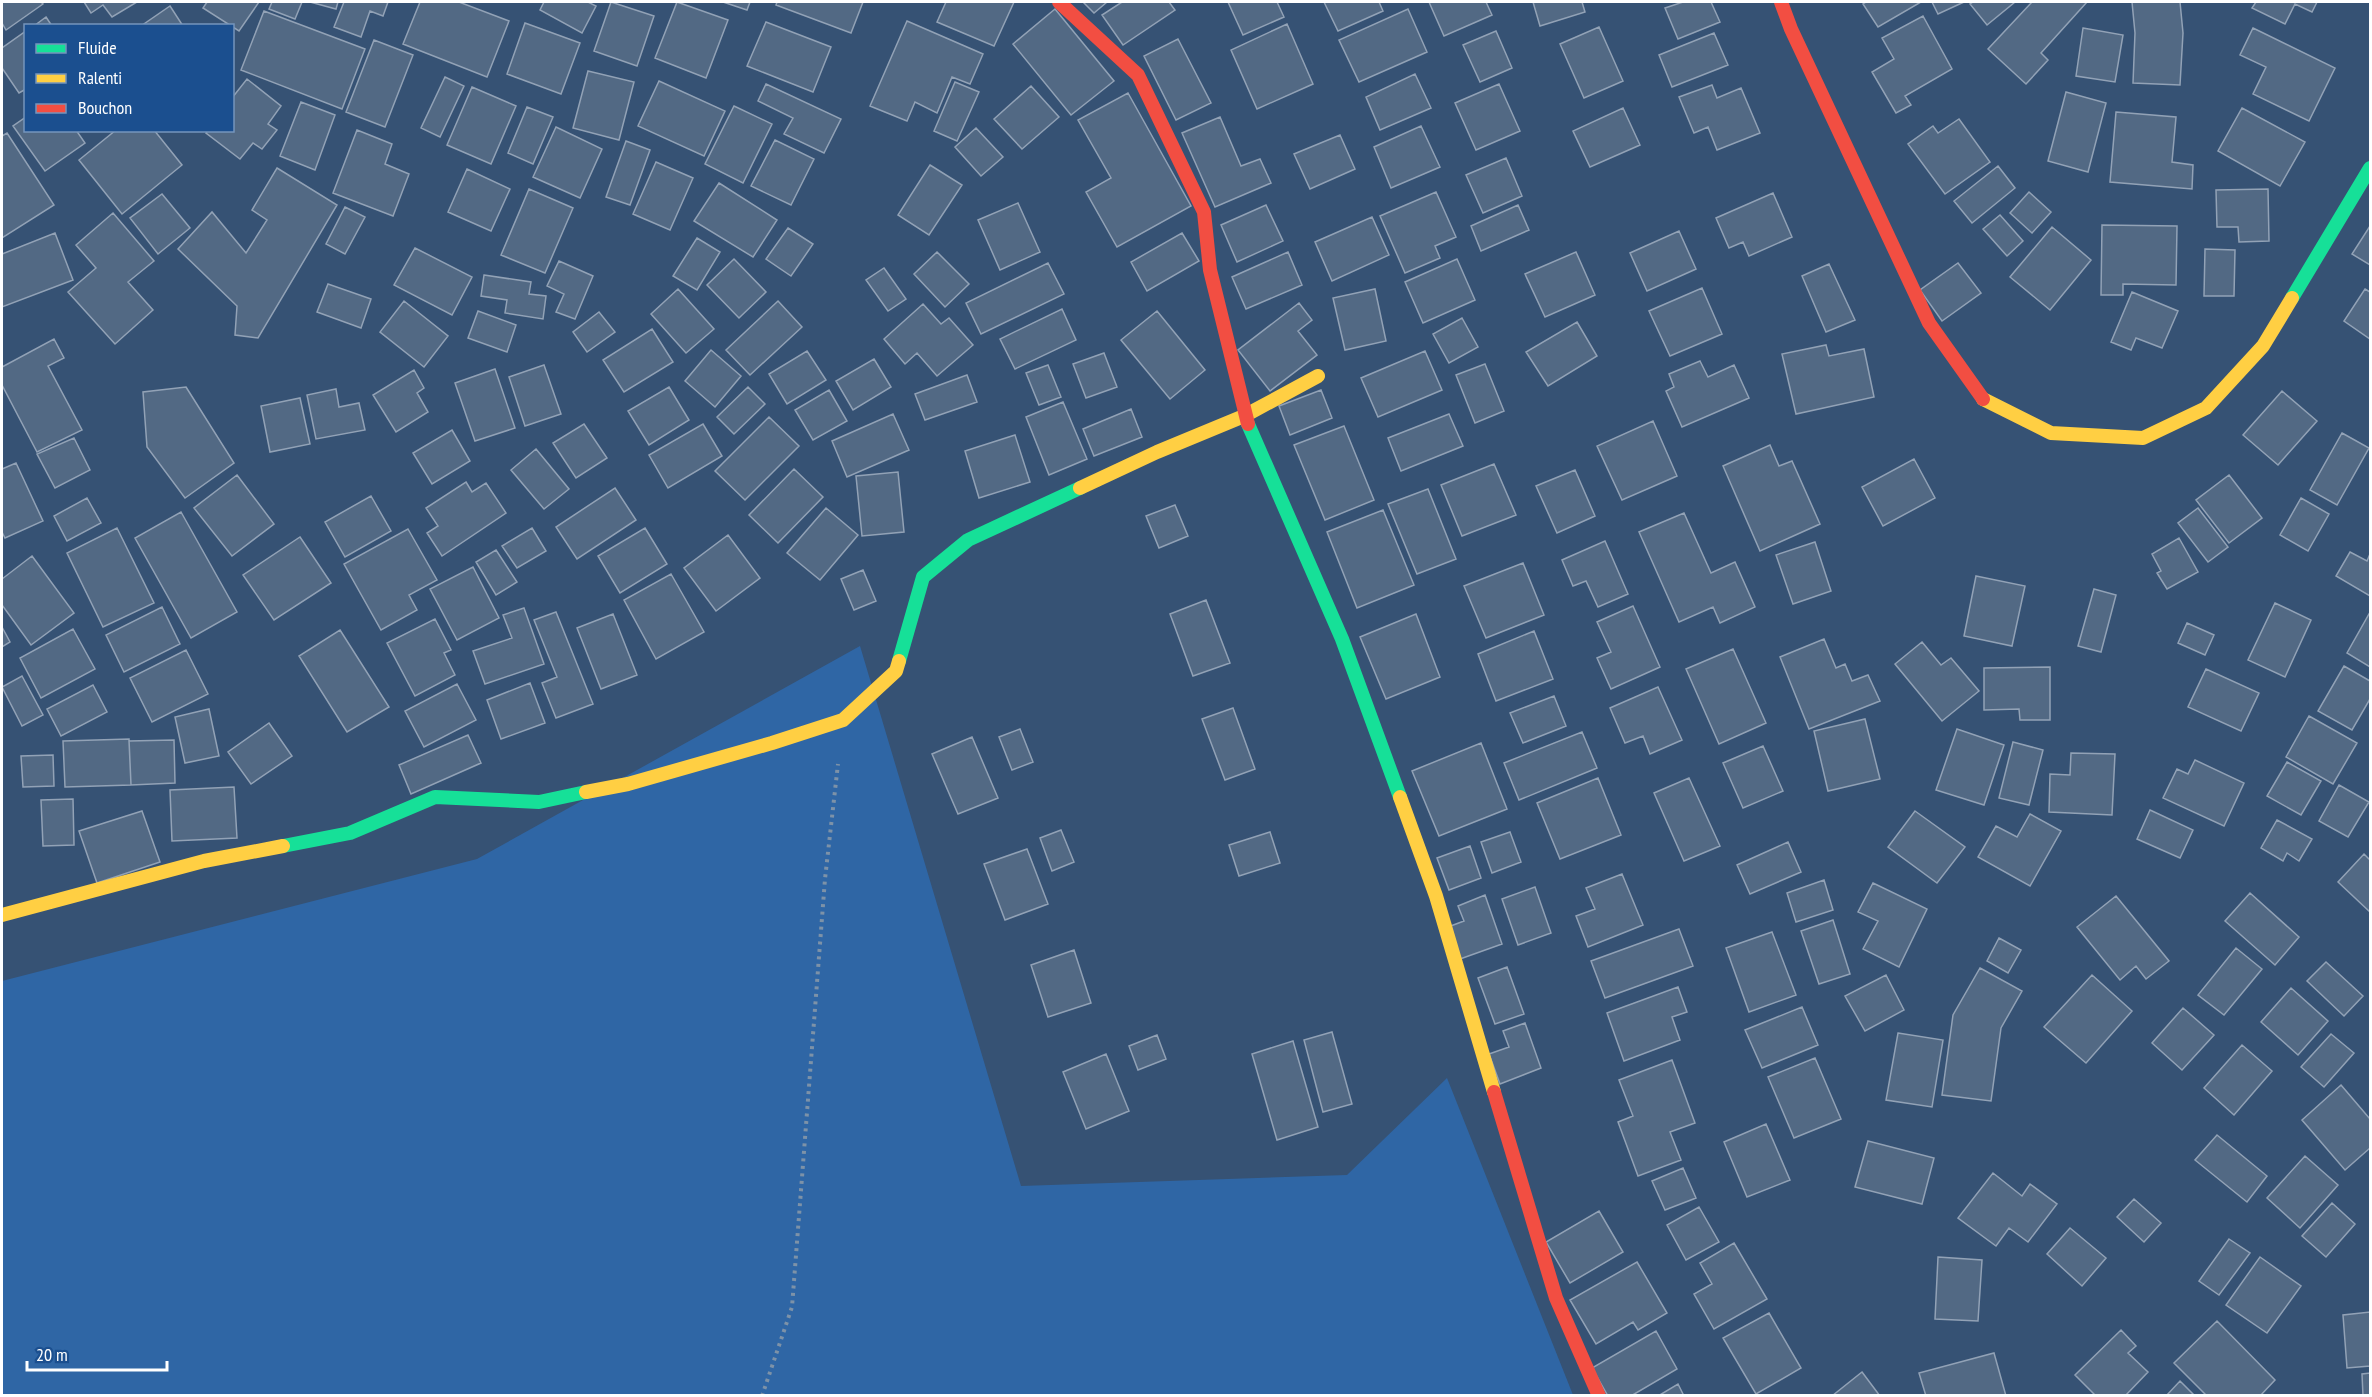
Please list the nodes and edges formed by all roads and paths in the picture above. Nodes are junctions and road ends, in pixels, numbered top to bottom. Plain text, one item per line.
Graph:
1 (1059, 2) edge
2 (1781, 2) edge
3 (2370, 168) edge
4 (1318, 376) dead end
5 (1244, 416) junction
6 (843, 720) junction
7 (2, 915) edge
8 (762, 1395) edge
9 (1599, 1395) edge

1 - 5 street
2 - 3 street
4 - 5 street
5 - 6 street
5 - 9 street
6 - 7 street
6 - 8 path

